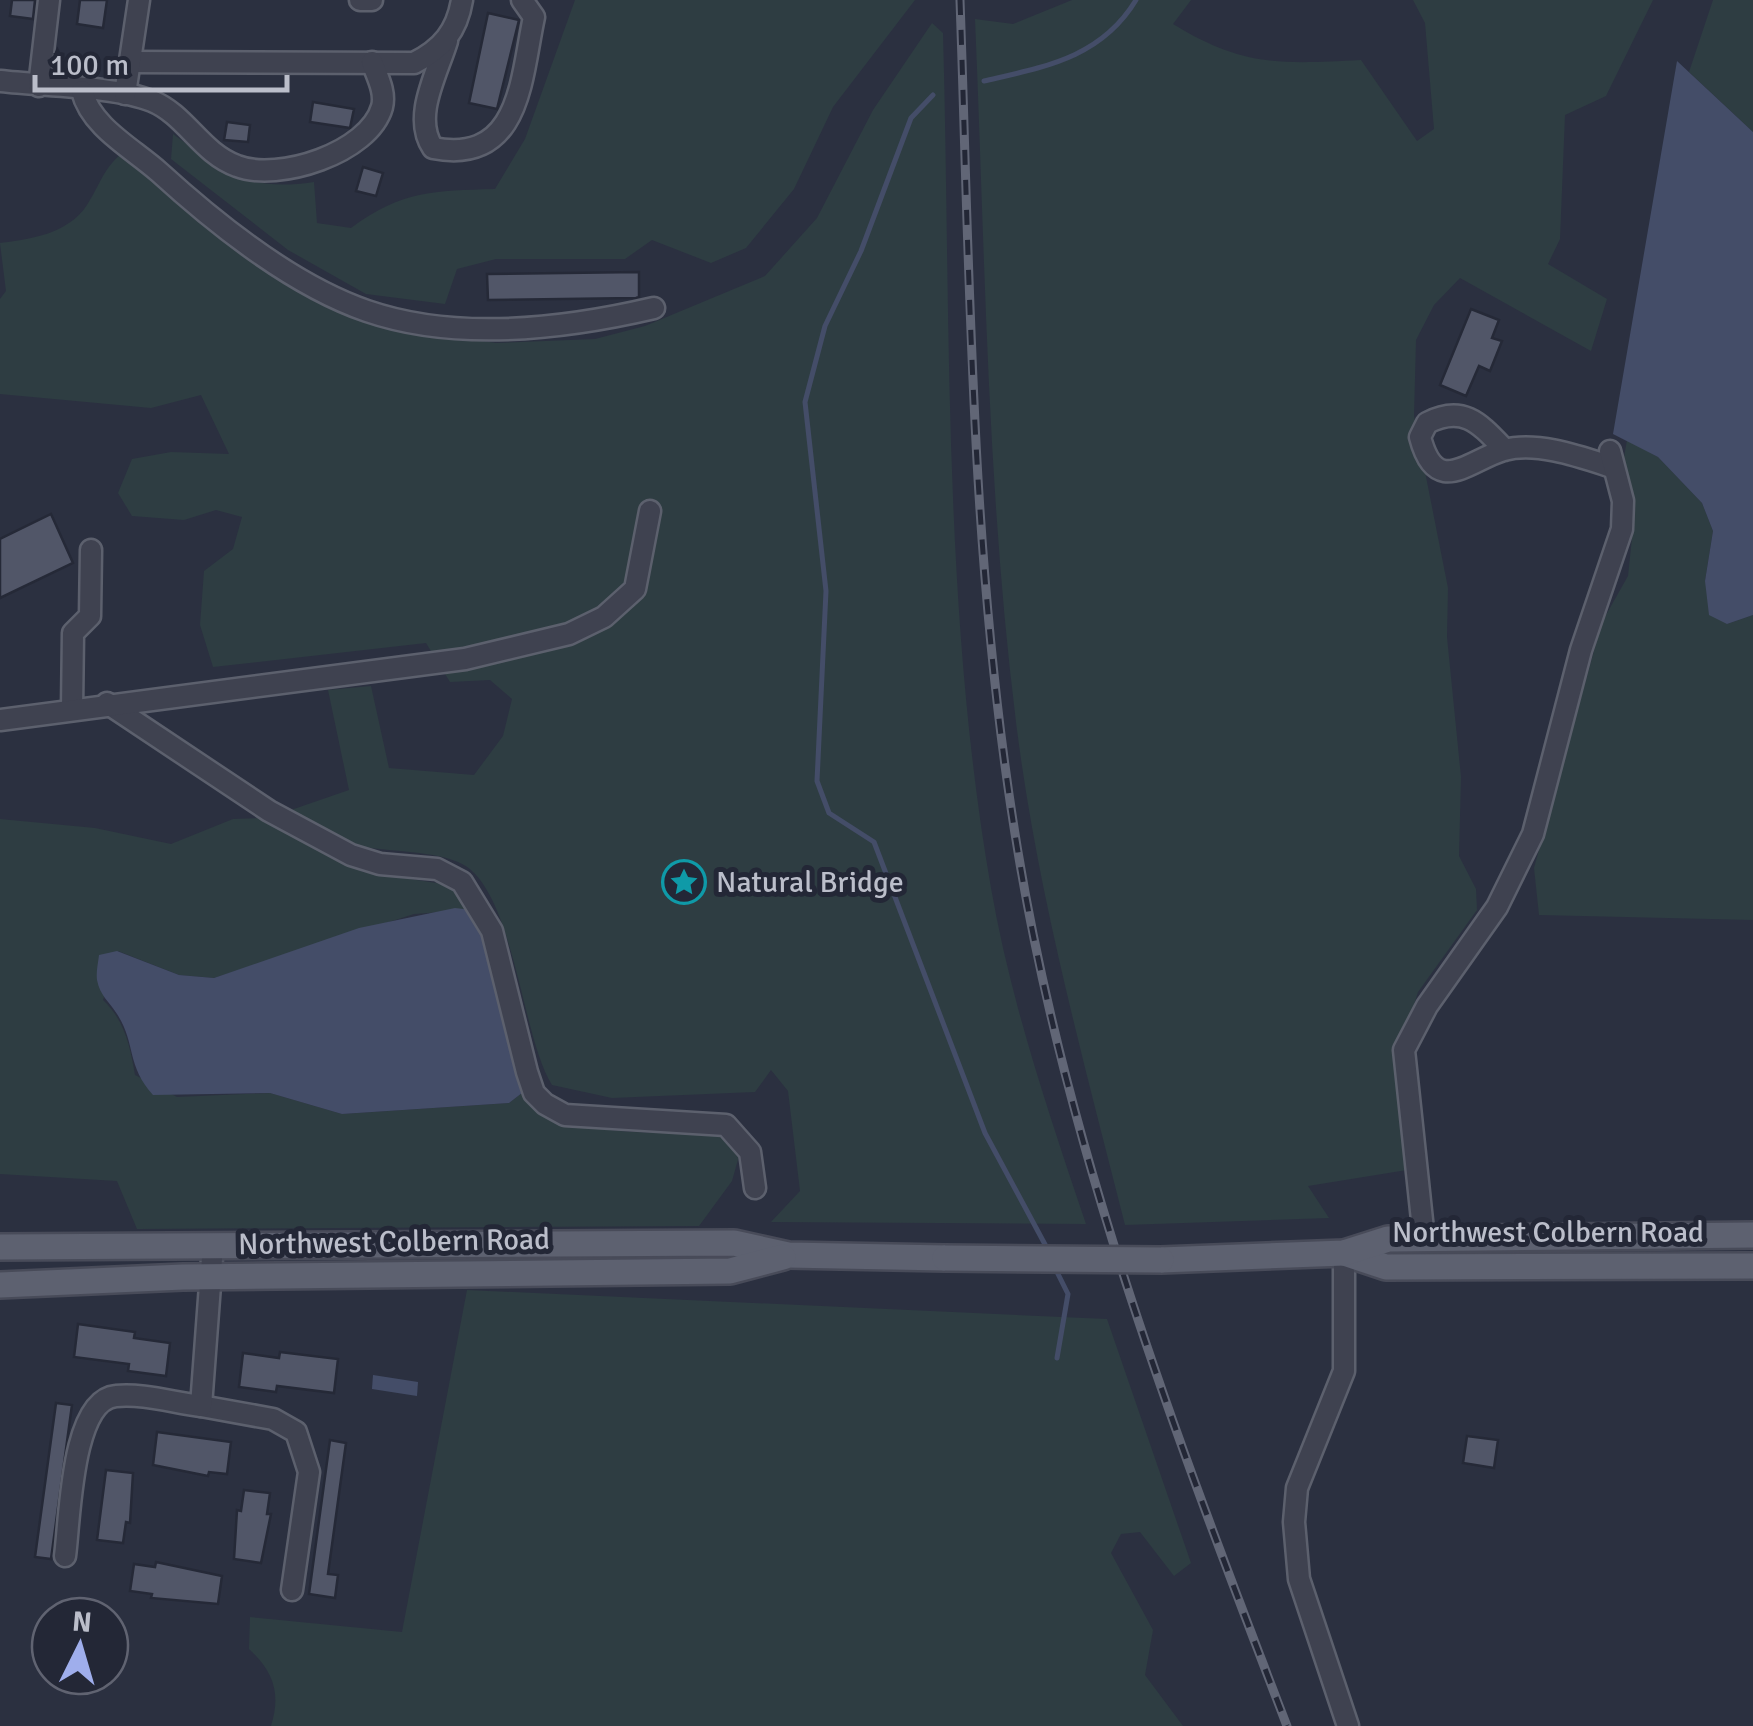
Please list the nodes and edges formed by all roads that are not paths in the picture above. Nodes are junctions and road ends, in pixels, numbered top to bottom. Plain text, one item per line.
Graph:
1 (49, 0) edge
2 (139, 0) edge
3 (360, 0) edge
4 (372, 0) edge
5 (462, 0) edge
6 (522, 0) edge
7 (448, 39) junction
8 (130, 62) junction
9 (372, 62) junction
10 (0, 81) edge
11 (39, 86) junction
12 (82, 91) junction
13 (125, 94) junction
14 (654, 308) dead end
15 (1505, 450) dead end
16 (650, 511) dead end
17 (90, 550) dead end
18 (107, 703) junction
19 (72, 709) junction
20 (0, 720) edge
21 (755, 1188) dead end
22 (1753, 1235) edge
23 (1424, 1239) junction
24 (212, 1245) junction
25 (0, 1246) edge
26 (1344, 1253) junction
27 (788, 1255) junction
28 (1753, 1266) edge
29 (213, 1278) junction
30 (0, 1285) edge
31 (201, 1406) junction
32 (65, 1556) dead end
33 (292, 1590) dead end
34 (1348, 1726) edge

1 - 11 street
2 - 8 street
3 - 4 street
5 - 7 street
6 - 7 street
7 - 9 street
8 - 9 street
8 - 13 street
9 - 13 street
10 - 11 street
11 - 12 street
12 - 13 street
12 - 14 street
15 - 23 street
16 - 18 street
17 - 19 street
18 - 19 street
18 - 21 street
19 - 20 street
22 - 23 main road, Northwest Colbern Road
23 - 26 main road, Northwest Colbern Road
24 - 25 main road, Northwest Colbern Road
24 - 27 main road, Northwest Colbern Road
24 - 29 street
26 - 27 main road, Northwest Colbern Road, bridge
26 - 28 main road, Northwest Colbern Road
26 - 34 street
27 - 29 main road, Northwest Colbern Road
29 - 30 main road, Northwest Colbern Road
29 - 31 street
31 - 32 street
31 - 33 street

